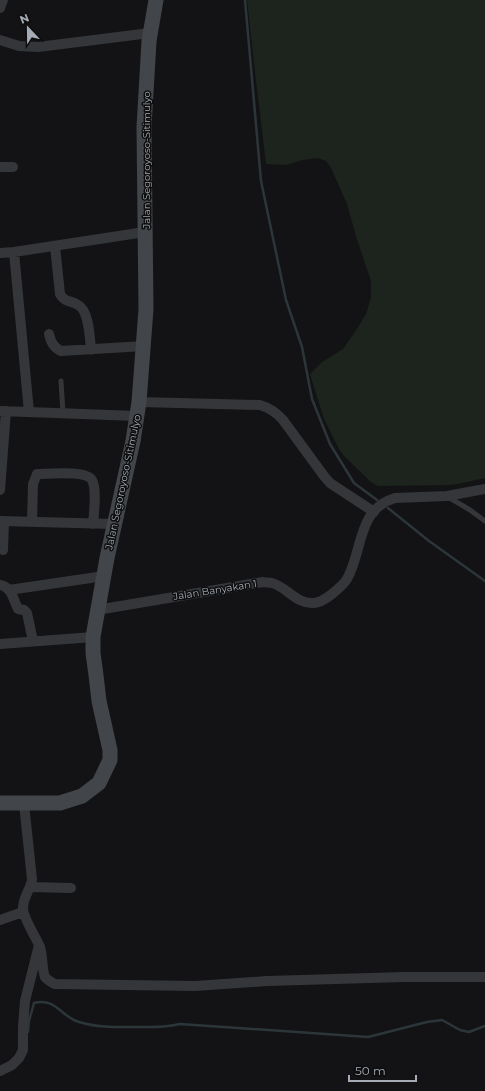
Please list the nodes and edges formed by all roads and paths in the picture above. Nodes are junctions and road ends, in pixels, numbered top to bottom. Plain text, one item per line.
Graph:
1 (3, 0) edge
2 (156, 0) edge
3 (0, 8) edge
4 (150, 33) junction
5 (0, 40) edge
6 (0, 166) edge
7 (13, 167) dead end
8 (145, 232) junction
9 (55, 246) junction
10 (14, 252) junction
11 (0, 253) edge
12 (49, 334) dead end
13 (144, 346) junction
14 (92, 350) junction
15 (61, 381) dead end
16 (138, 409) junction
17 (3, 411) edge
18 (29, 412) junction
19 (63, 413) junction
20 (485, 489) edge
21 (0, 490) edge
22 (447, 496) junction
23 (374, 512) junction
24 (2, 521) edge
25 (32, 522) junction
26 (485, 522) edge
27 (93, 524) junction
28 (114, 524) junction
29 (3, 550) dead end
30 (104, 576) junction
31 (4, 588) edge
32 (97, 610) junction
33 (93, 637) junction
34 (33, 641) junction
35 (0, 644) edge
36 (0, 803) edge
37 (24, 804) junction
38 (31, 887) junction
39 (71, 888) dead end
40 (23, 912) junction
41 (0, 920) edge
42 (39, 945) junction
43 (485, 977) edge
44 (0, 1071) edge

1 - 3 street
2 - 4 main road, Jalan Segoroyoso-Sitimulyo
4 - 5 street
4 - 8 main road, Jalan Segoroyoso-Sitimulyo
6 - 7 street
8 - 9 street
8 - 13 main road, Jalan Segoroyoso-Sitimulyo
9 - 10 street
9 - 14 street
10 - 11 street
10 - 18 street
12 - 14 street
13 - 14 street
13 - 16 main road, Jalan Segoroyoso-Sitimulyo
15 - 19 lane
16 - 19 street
16 - 23 street
16 - 28 main road, Jalan Segoroyoso-Sitimulyo
17 - 18 street
17 - 21 street
18 - 19 street
20 - 22 street, Jalan Banyakan 1
22 - 23 street, Jalan Banyakan 1
22 - 26 lane
23 - 32 street, Jalan Banyakan 1
24 - 25 street
24 - 29 street
25 - 27 street
25 - 27 street
27 - 28 street
28 - 30 main road, Jalan Segoroyoso-Sitimulyo
30 - 31 street
30 - 32 main road, Jalan Segoroyoso-Sitimulyo
31 - 34 street
32 - 33 main road, Jalan Segoroyoso-Sitimulyo
33 - 34 street
33 - 37 main road, Jalan Segoroyoso-Sitimulyo
34 - 35 street
36 - 37 main road, Jalan Segoroyoso-Sitimulyo
37 - 38 street
38 - 39 street
38 - 40 street
40 - 41 street
40 - 42 street
42 - 43 street
42 - 44 street

